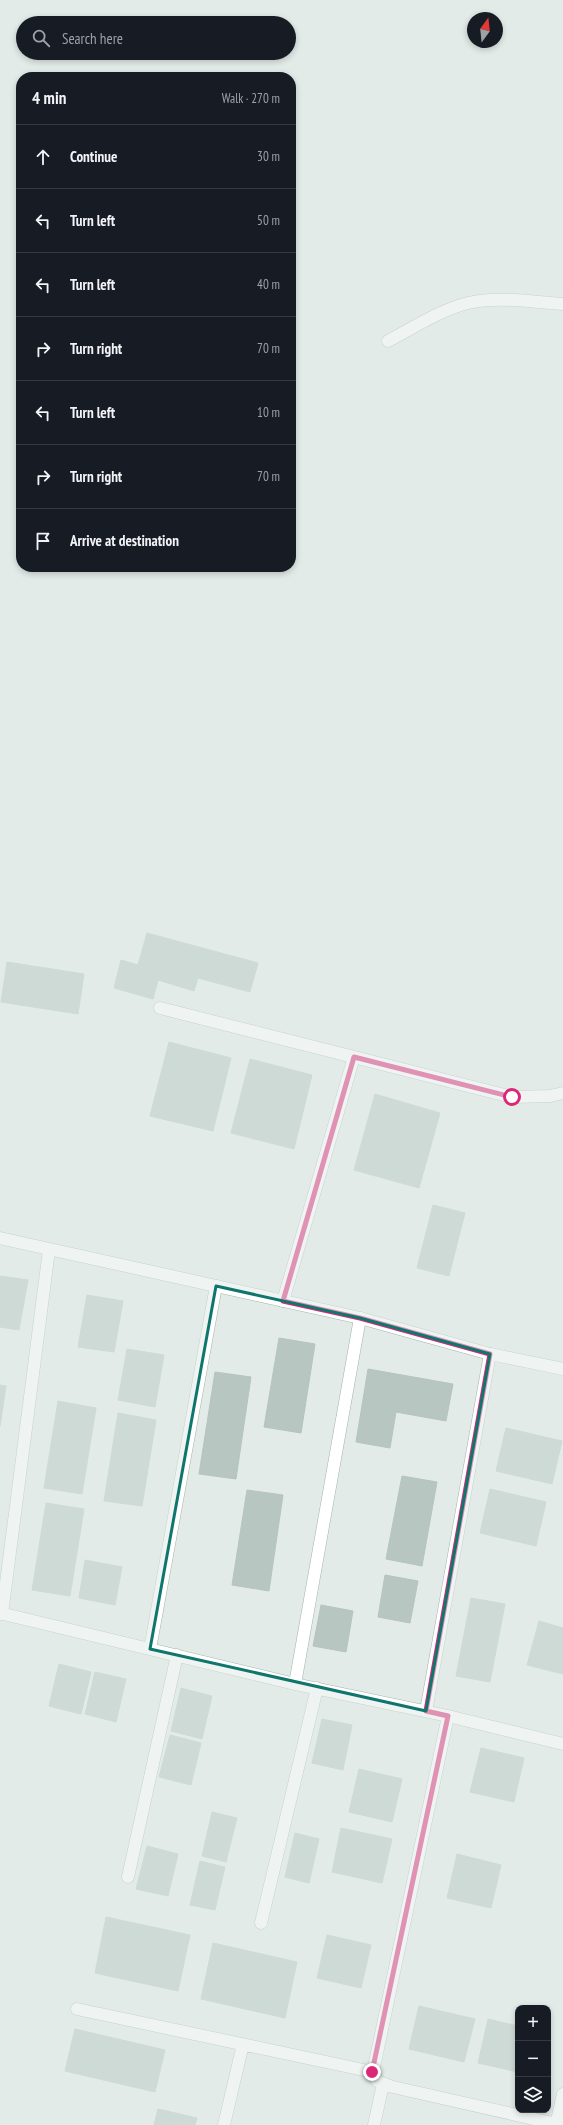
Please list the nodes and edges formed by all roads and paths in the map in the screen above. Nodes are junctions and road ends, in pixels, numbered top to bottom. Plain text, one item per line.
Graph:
1 (563, 304) edge
2 (388, 341) dead end
3 (160, 1008) dead end
4 (354, 1057) junction
5 (563, 1093) edge
6 (0, 1238) edge
7 (49, 1250) junction
8 (216, 1286) junction
9 (283, 1301) junction
10 (360, 1318) junction
11 (490, 1354) junction
12 (563, 1369) edge
13 (1, 1613) edge
14 (150, 1649) junction
15 (176, 1655) junction
16 (296, 1684) junction
17 (317, 1688) junction
18 (426, 1711) junction
19 (448, 1716) junction
20 (563, 1744) edge
21 (128, 1877) dead end
22 (261, 1923) dead end
23 (77, 2009) dead end
24 (243, 2044) junction
25 (372, 2072) junction
26 (383, 2084) junction
27 (563, 2094) edge
28 (224, 2125) edge
29 (374, 2125) edge
30 (558, 2125) edge

1 - 2 street
3 - 4 street
4 - 5 street
4 - 9 street
6 - 7 street
7 - 8 street
7 - 13 street
8 - 9 street
8 - 14 street
9 - 10 street
10 - 11 street
10 - 16 street
11 - 12 street
11 - 18 street
13 - 14 street
14 - 15 street
15 - 16 street
15 - 21 street
16 - 17 street
17 - 18 street
17 - 22 street
18 - 19 street
19 - 20 street
19 - 25 street
23 - 24 street
24 - 25 street
24 - 28 street
25 - 26 street
26 - 29 street
26 - 30 street
27 - 30 street

